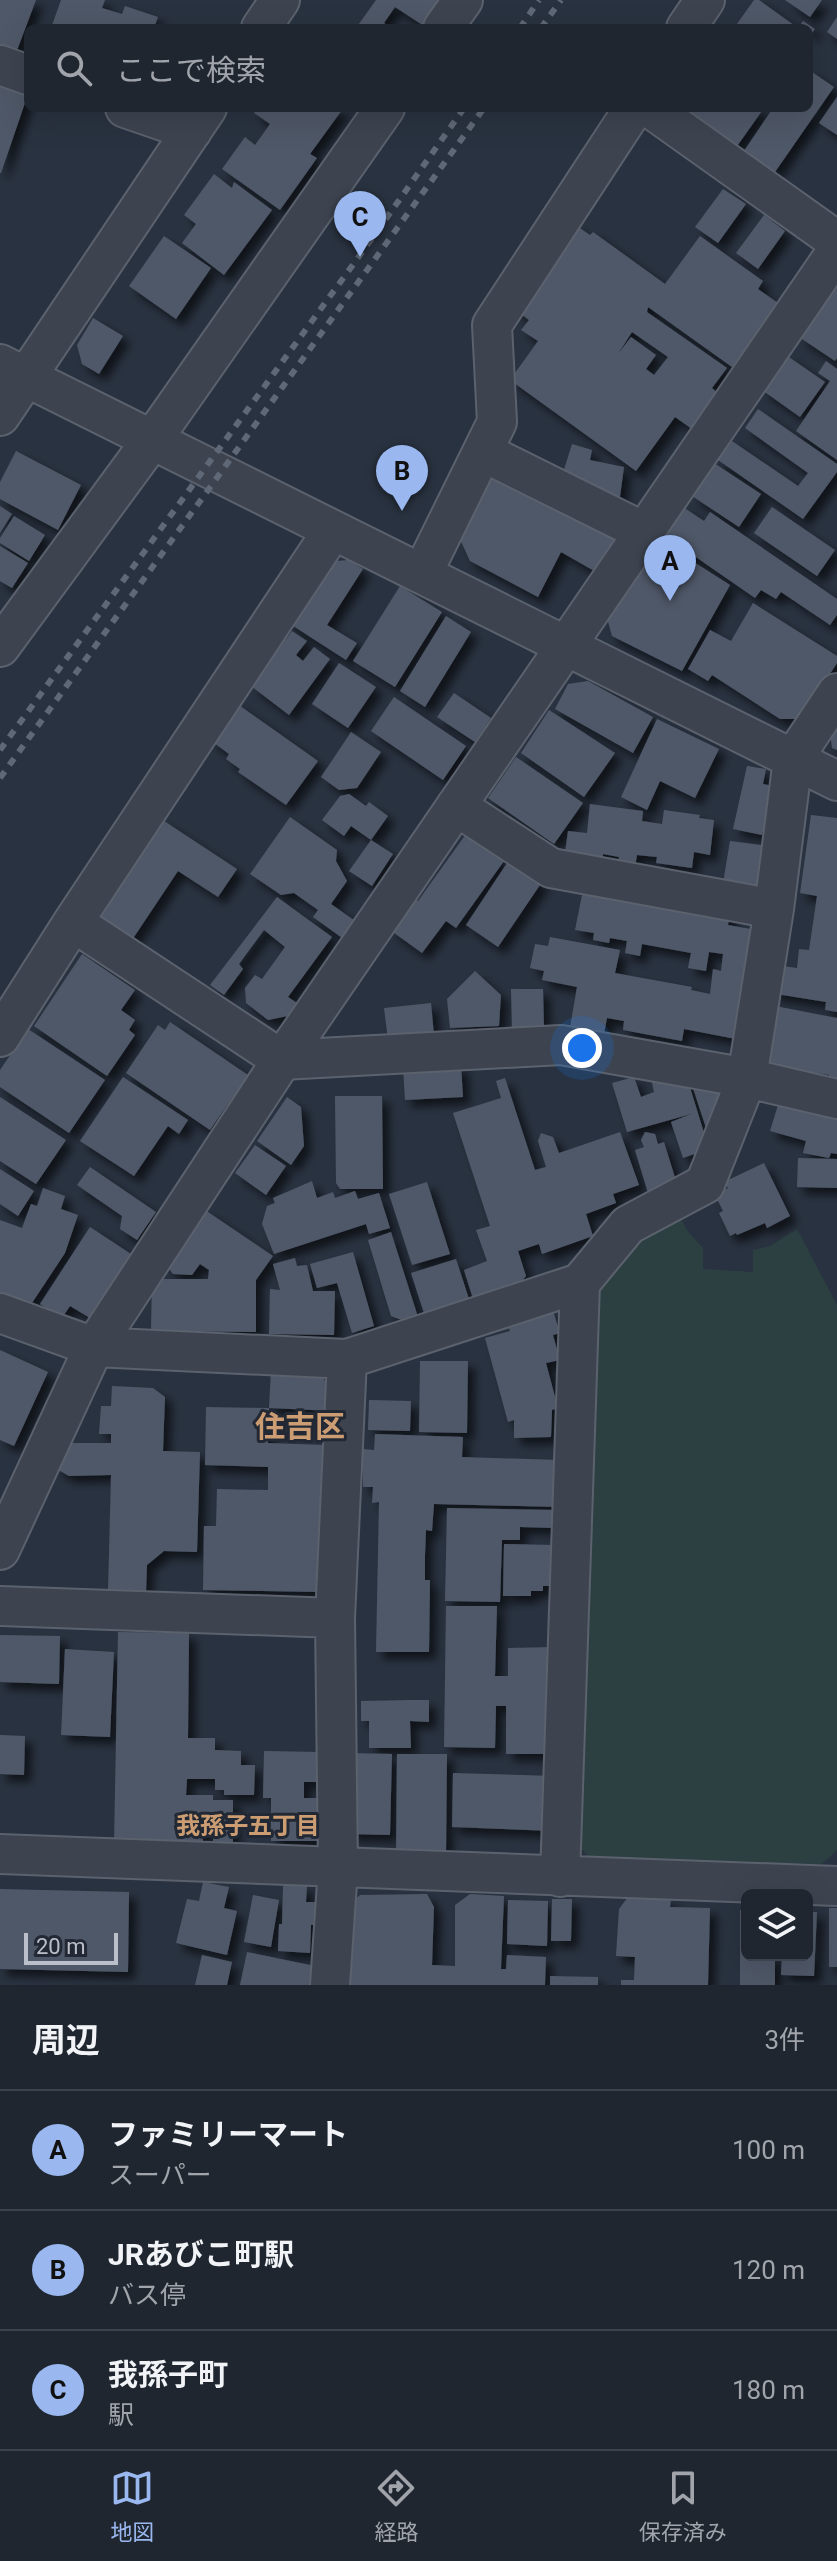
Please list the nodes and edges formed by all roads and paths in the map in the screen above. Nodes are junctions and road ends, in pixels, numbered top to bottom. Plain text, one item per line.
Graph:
1 (280, 0) edge
2 (463, 0) edge
3 (705, 0) edge
4 (264, 24) edge
5 (446, 24) edge
6 (689, 24) edge
7 (0, 65) edge
8 (24, 74) edge
9 (152, 112) edge
10 (382, 112) edge
11 (631, 112) edge
12 (656, 112) edge
13 (199, 119) edge
14 (837, 241) edge
15 (837, 251) edge
16 (13, 370) edge
17 (0, 416) edge
18 (152, 440) junction
19 (483, 452) junction
20 (333, 530) junction
21 (644, 532) junction
22 (422, 574) junction
23 (567, 646) junction
24 (0, 647) edge
25 (837, 693) edge
26 (793, 759) junction
27 (837, 781) edge
28 (456, 806) junction
29 (774, 909) junction
30 (73, 922) junction
31 (0, 1037) edge
32 (282, 1060) junction
33 (747, 1078) junction
34 (837, 1099) edge
35 (580, 1283) junction
36 (0, 1313) edge
37 (94, 1347) junction
38 (347, 1359) junction
39 (0, 1550) edge
40 (0, 1606) edge
41 (335, 1618) junction
42 (0, 1854) edge
43 (338, 1868) junction
44 (560, 1877) junction
45 (837, 1886) edge
46 (330, 1985) edge

1 - 4 street
2 - 5 street
3 - 6 street
7 - 8 street
9 - 13 street
10 - 18 street
11 - 19 street
12 - 14 street
13 - 16 street
15 - 21 street
16 - 17 street
16 - 18 street
18 - 20 street
18 - 24 street
19 - 21 street
19 - 22 street
20 - 22 street
20 - 30 street
21 - 23 street
22 - 23 street
23 - 26 street
23 - 28 street
25 - 26 street
26 - 27 street
26 - 29 street
28 - 29 street
28 - 32 street
29 - 33 street
30 - 31 street
30 - 32 street
32 - 33 street
32 - 37 street
33 - 34 street
33 - 35 street
35 - 38 street
35 - 44 street
36 - 37 street
37 - 38 street
37 - 39 street
38 - 41 street
40 - 41 street
41 - 43 street
42 - 43 street
43 - 44 street
43 - 46 street
44 - 45 street

